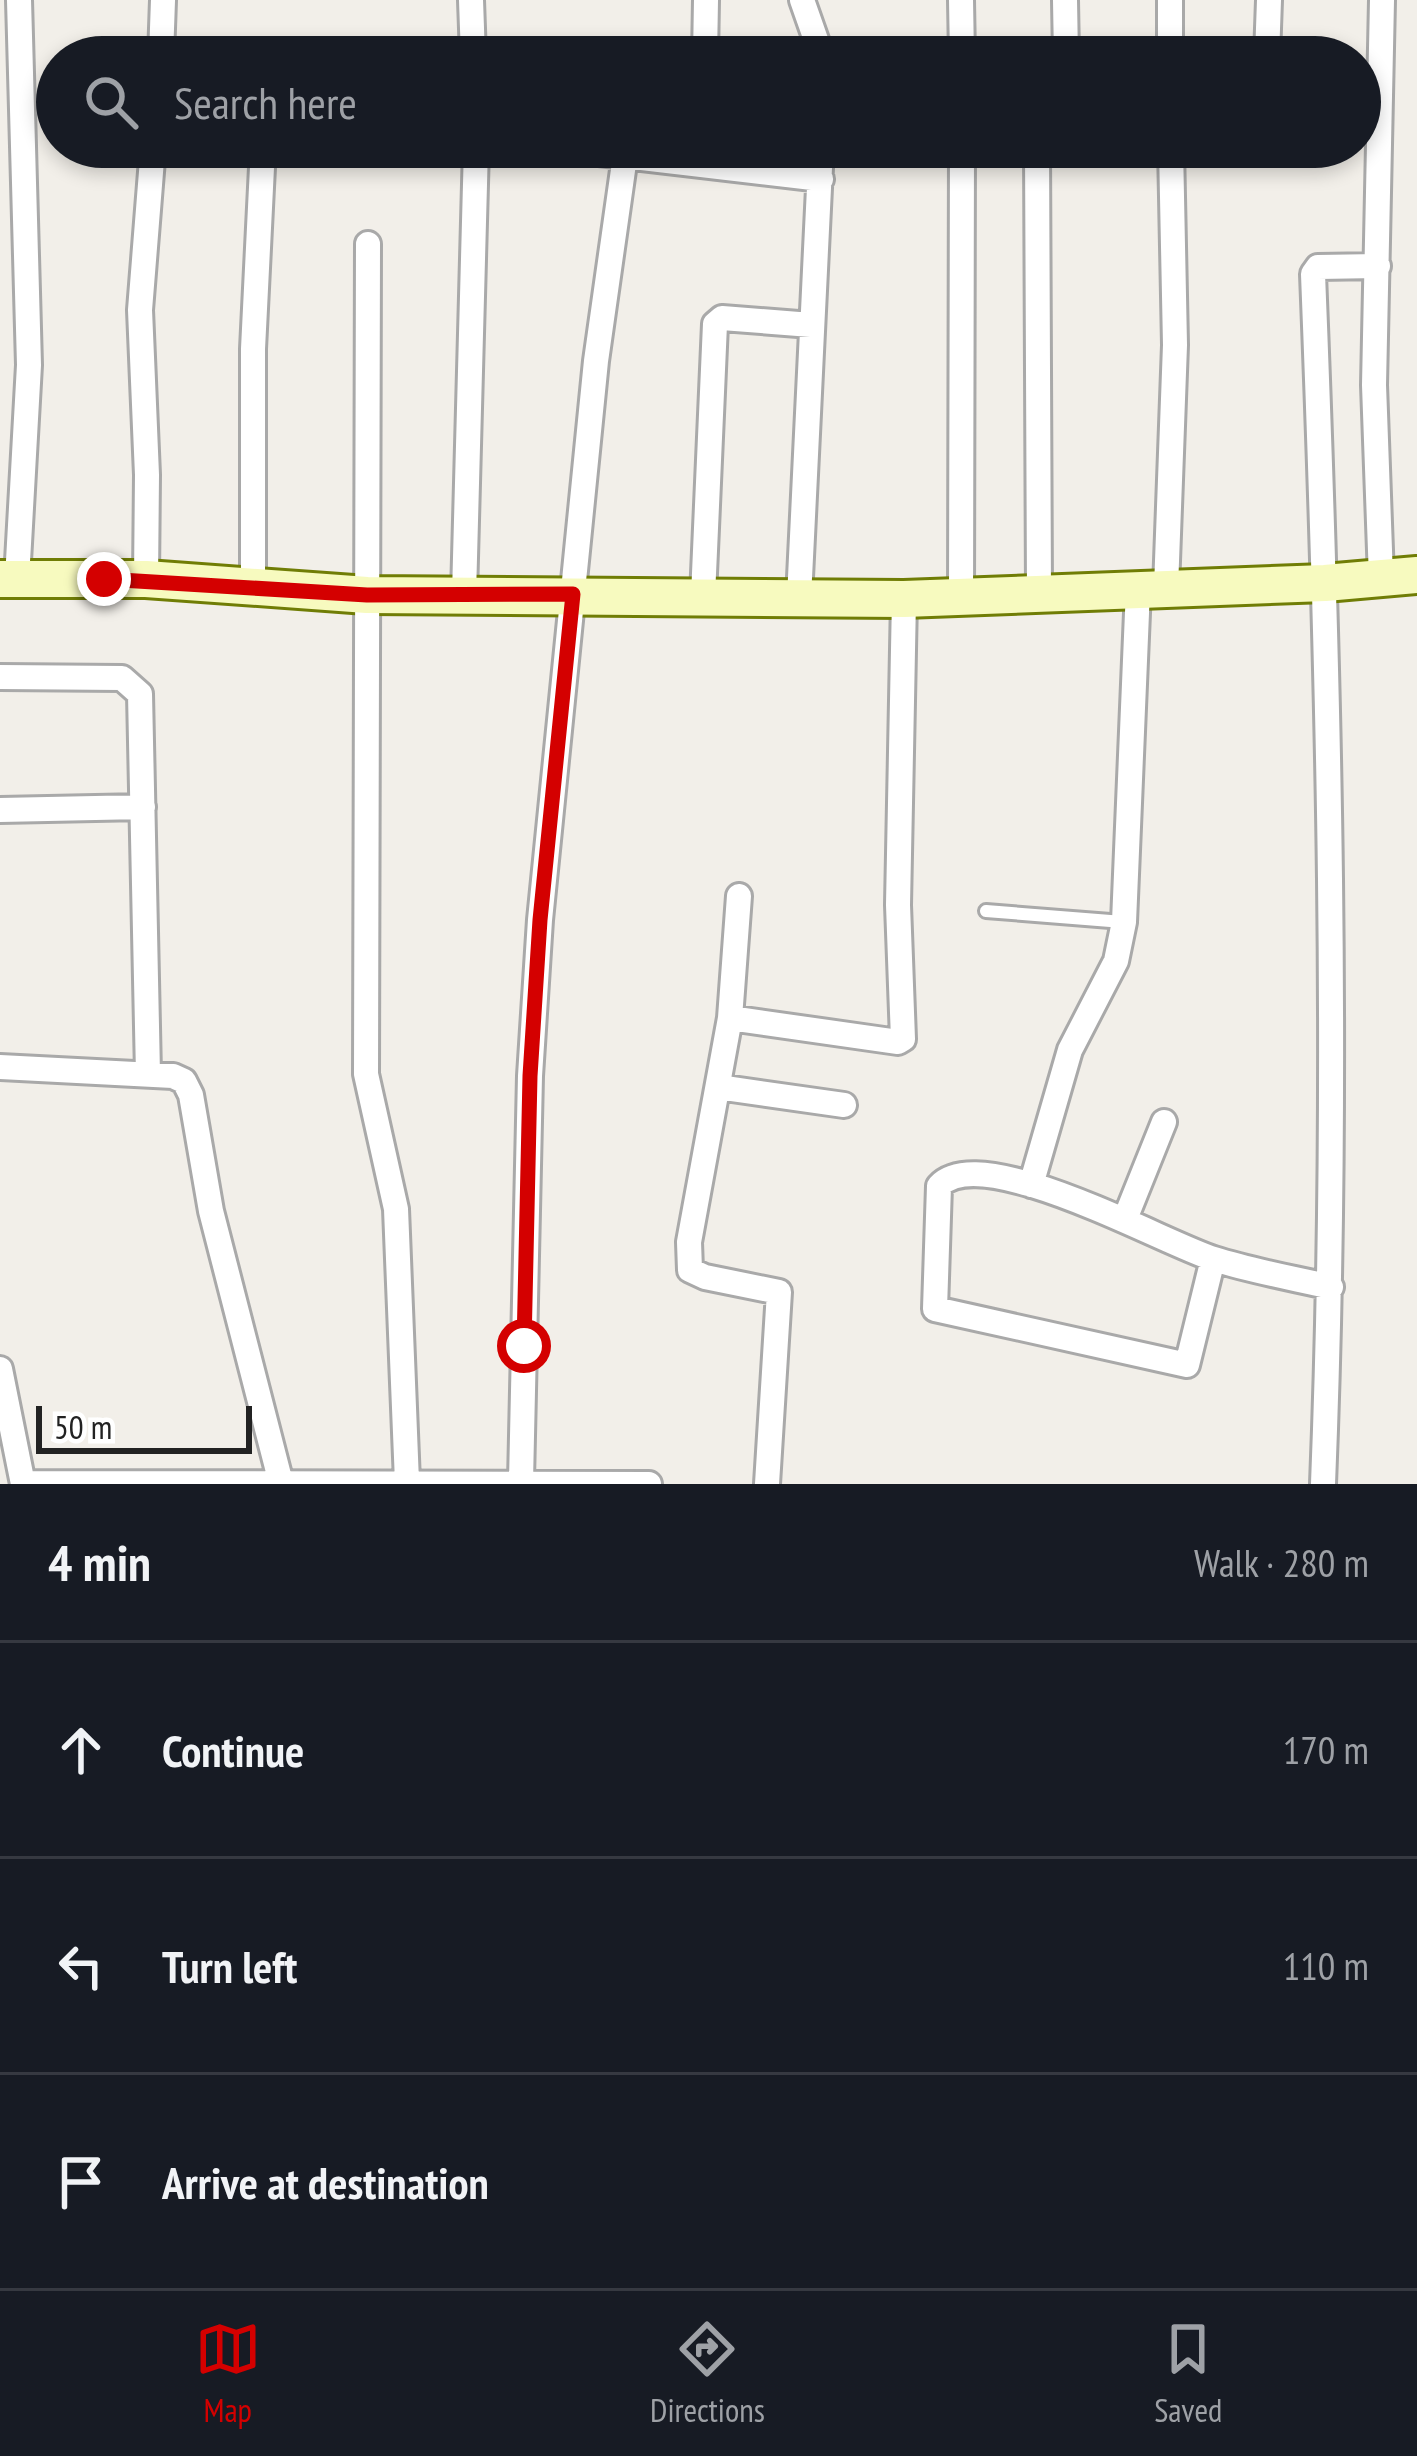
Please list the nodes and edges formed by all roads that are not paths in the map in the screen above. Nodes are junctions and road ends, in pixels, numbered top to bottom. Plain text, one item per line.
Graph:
1 (19, 0) edge
2 (163, 0) edge
3 (471, 0) edge
4 (706, 0) edge
5 (802, 0) edge
6 (961, 0) edge
7 (1064, 0) edge
8 (1170, 0) edge
9 (1269, 0) edge
10 (1382, 0) edge
11 (162, 36) edge
12 (472, 36) edge
13 (705, 36) edge
14 (815, 36) edge
15 (962, 36) edge
16 (1065, 36) edge
17 (1170, 36) edge
18 (1268, 36) edge
19 (1381, 66) edge
20 (151, 168) edge
21 (262, 168) edge
22 (475, 168) edge
23 (623, 168) edge
24 (762, 168) edge
25 (820, 168) edge
26 (962, 168) edge
27 (1037, 168) edge
28 (1171, 168) edge
29 (1379, 168) edge
30 (820, 179) junction
31 (368, 244) dead end
32 (1378, 266) junction
33 (811, 325) junction
34 (1399, 576) edge
35 (9, 579) edge
36 (146, 579) junction
37 (1325, 584) junction
38 (253, 586) junction
39 (1152, 588) junction
40 (1039, 592) junction
41 (573, 594) junction
42 (367, 595) junction
43 (464, 595) junction
44 (703, 596) junction
45 (800, 598) junction
46 (961, 598) junction
47 (904, 599) junction
48 (0, 676) edge
49 (143, 807) junction
50 (0, 810) edge
51 (739, 896) dead end
52 (986, 910) dead end
53 (1124, 922) junction
54 (730, 1018) junction
55 (0, 1067) edge
56 (148, 1075) junction
57 (718, 1088) junction
58 (844, 1105) dead end
59 (1165, 1122) dead end
60 (1031, 1185) junction
61 (1125, 1219) junction
62 (1213, 1259) junction
63 (1331, 1287) junction
64 (0, 1369) edge
65 (521, 1481) edge
66 (406, 1482) edge
67 (281, 1483) edge
68 (23, 1484) edge
69 (649, 1484) edge
70 (767, 1484) edge
71 (1323, 1484) edge

1 - 35 street
2 - 11 street
3 - 12 street
4 - 13 street
5 - 14 street
6 - 15 street
7 - 16 street
8 - 17 street
9 - 18 street
10 - 19 street
20 - 36 street
21 - 38 street
22 - 43 street
23 - 41 street
24 - 30 street
25 - 30 street
26 - 46 street
27 - 40 street
28 - 39 street
29 - 32 street
30 - 33 street
31 - 42 street
32 - 34 street
32 - 37 street
33 - 44 street
33 - 45 street
34 - 37 street
35 - 36 street
36 - 38 street
37 - 39 street
37 - 63 street
38 - 42 street
39 - 40 street
39 - 53 street
40 - 46 street
41 - 43 street
41 - 44 street
41 - 65 street
42 - 43 street
42 - 66 street
44 - 45 street
45 - 47 street
46 - 47 street
47 - 54 street
48 - 49 street
49 - 50 street
49 - 56 street
51 - 54 street
52 - 53 lane
53 - 60 street
54 - 57 street
55 - 56 street
56 - 67 street
57 - 58 street
57 - 70 street
59 - 61 street
60 - 61 street
60 - 62 street
61 - 62 street
62 - 63 street
63 - 71 street
64 - 68 street
65 - 66 street
65 - 69 street
66 - 67 street
67 - 68 street

